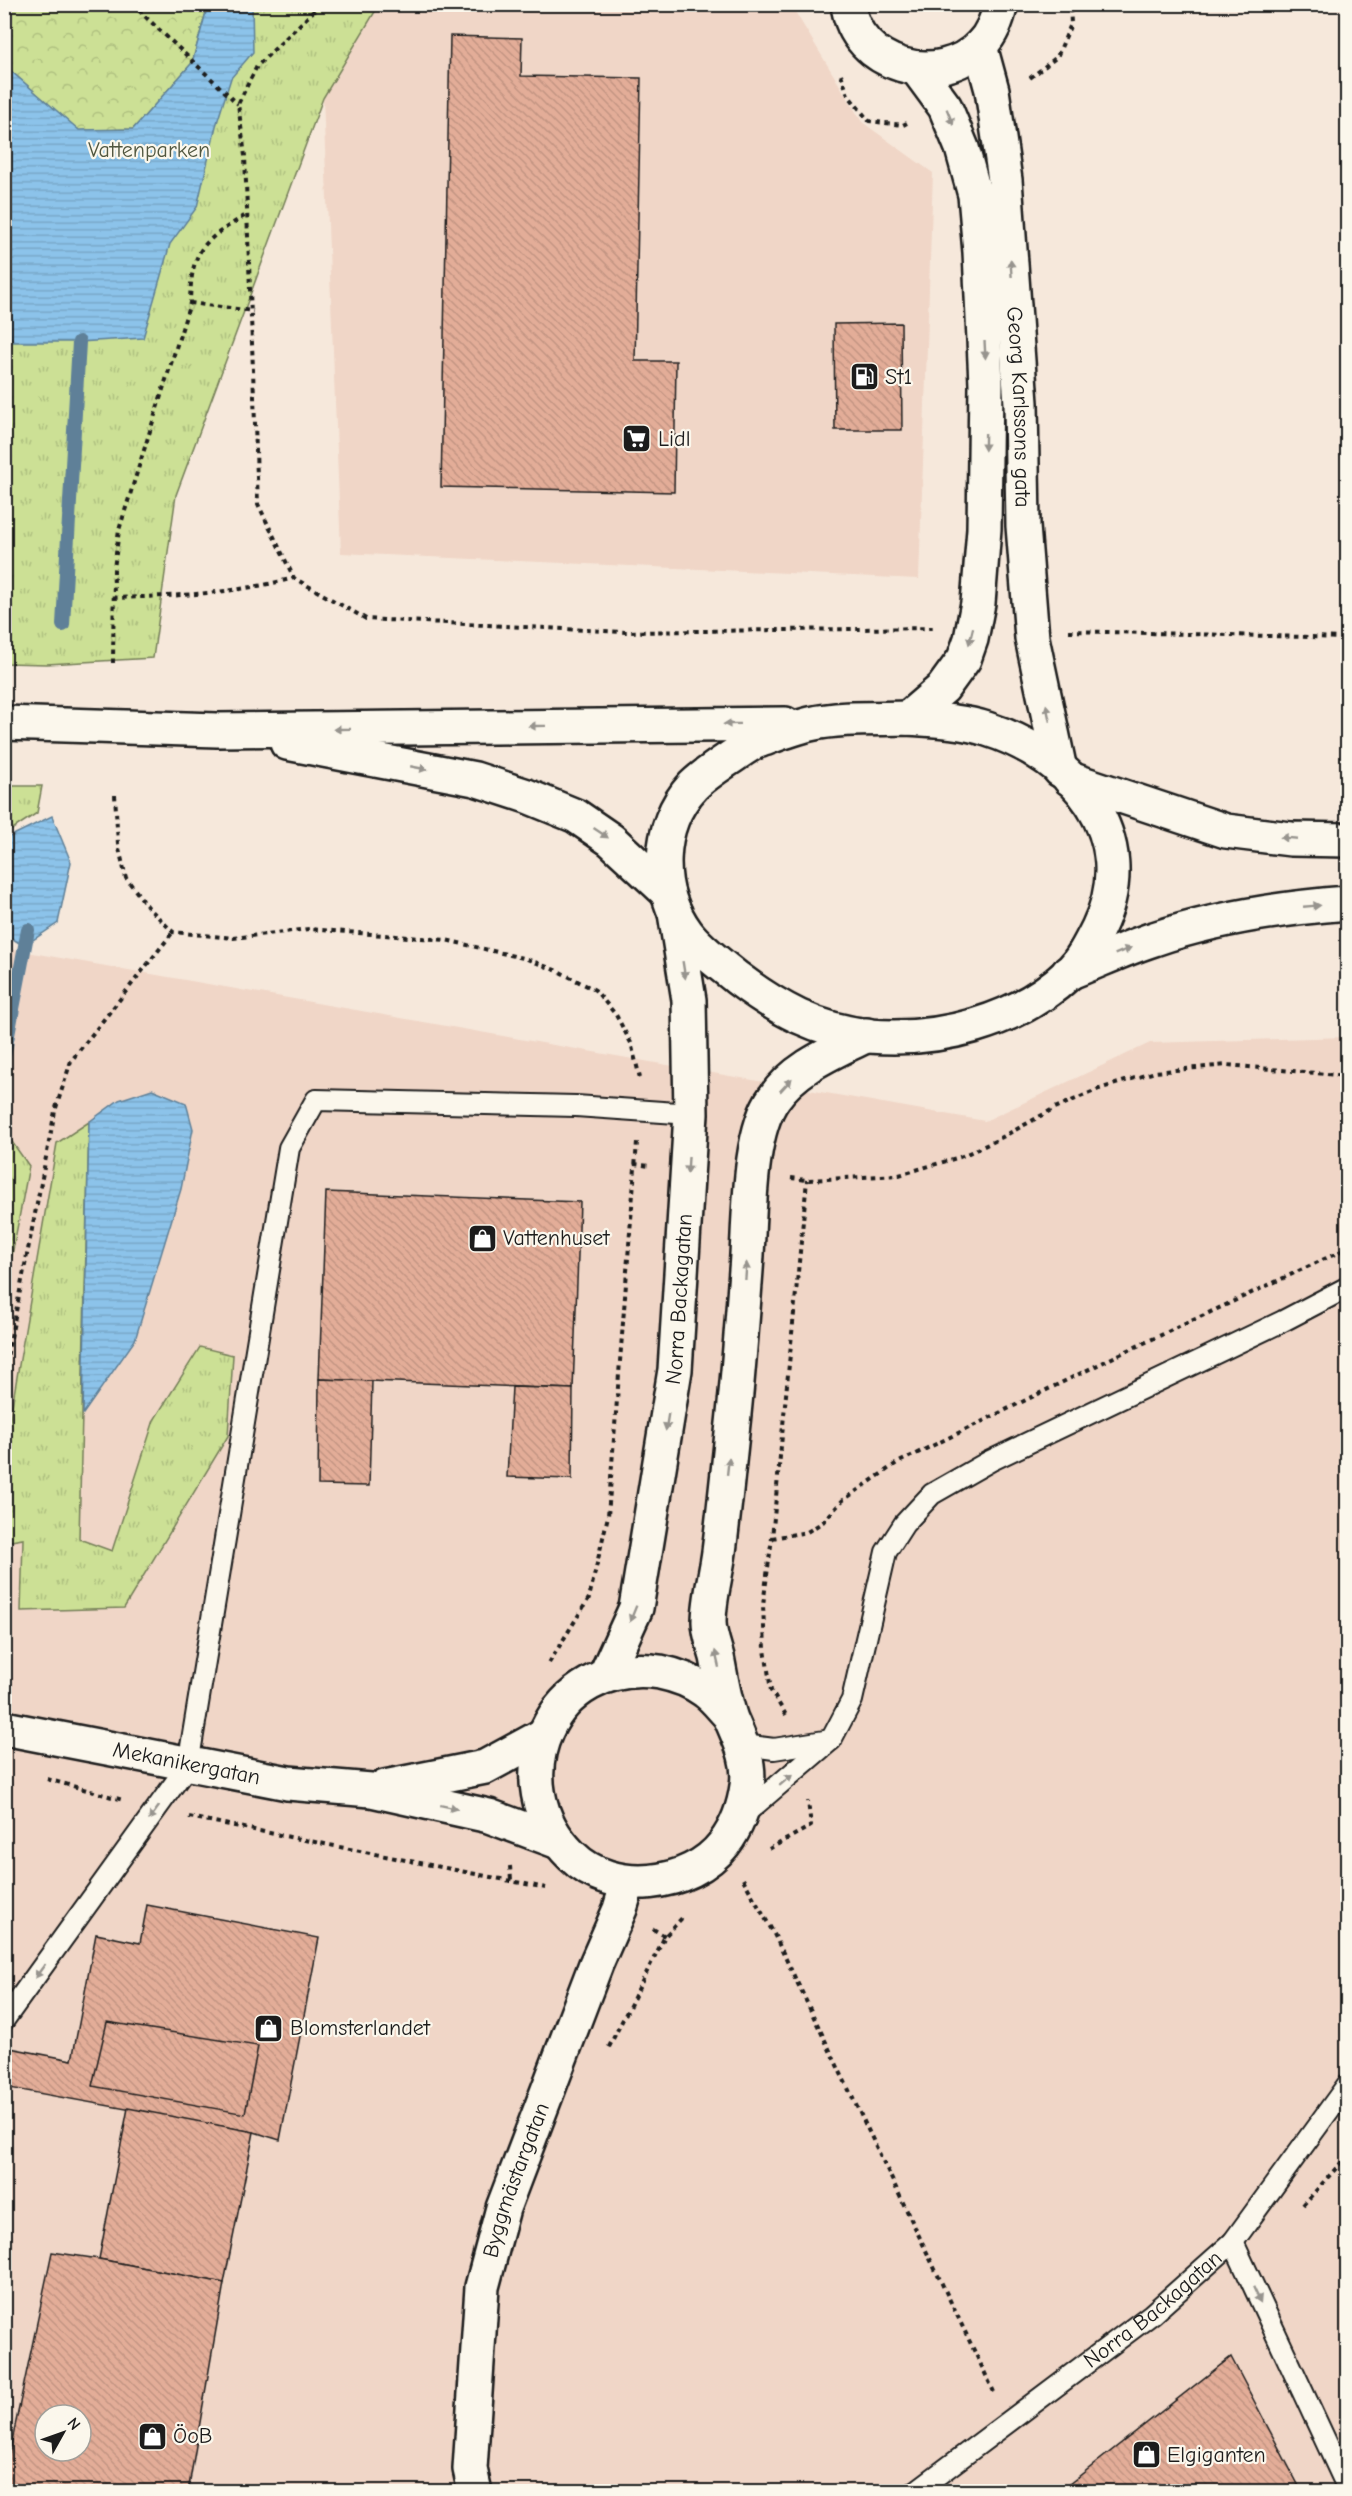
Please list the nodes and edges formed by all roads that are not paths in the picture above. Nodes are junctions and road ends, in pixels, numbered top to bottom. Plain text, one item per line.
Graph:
1 (848, 4) edge
2 (1001, 4) edge
3 (980, 46) junction
4 (917, 69) junction
5 (908, 718) junction
6 (4, 723) edge
7 (811, 723) junction
8 (217, 730) junction
9 (1065, 774) junction
10 (1347, 840) edge
11 (671, 902) junction
12 (1347, 903) edge
13 (1068, 973) junction
14 (867, 1035) junction
15 (692, 1113) junction
16 (1347, 1287) edge
17 (605, 1676) junction
18 (730, 1716) junction
19 (4, 1728) edge
20 (543, 1736) junction
21 (831, 1740) junction
22 (744, 1745) junction
23 (188, 1765) junction
24 (371, 1790) junction
25 (741, 1817) junction
26 (556, 1841) junction
27 (624, 1896) junction
28 (4, 2020) edge
29 (1347, 2084) edge
30 (1233, 2242) junction
31 (1347, 2489) edge
32 (475, 2492) edge
33 (915, 2492) edge

1 - 4 main road
2 - 3 main road
3 - 4 main road
9 -> 3 main road, Georg Karlssons gata
4 -> 5 main road, Georg Karlssons gata
5 - 7 main road
5 - 9 main road
6 - 8 main road
7 -> 8 main road
7 - 11 main road, Norra Backagatan
8 -> 11 main road
10 -> 9 main road
9 - 13 main road
11 - 14 main road
11 -> 15 main road, Norra Backagatan
13 -> 12 main road
13 - 14 main road
18 -> 14 main road
15 -> 17 main road, Norra Backagatan
15 - 23 lane
16 - 21 lane
17 - 18 main road
17 - 20 main road
18 - 22 main road
19 - 23 main road, Mekanikergatan
20 - 24 main road, Mekanikergatan
20 - 26 main road
21 - 22 lane
25 -> 21 lane
22 - 25 main road
23 - 24 main road, Mekanikergatan
23 -> 28 lane
24 -> 26 main road, Mekanikergatan
25 - 27 main road
26 - 27 main road
27 - 32 main road, Byggmästargatan
29 - 30 lane, Norra Backagatan
30 -> 31 lane
30 - 33 lane, Norra Backagatan

